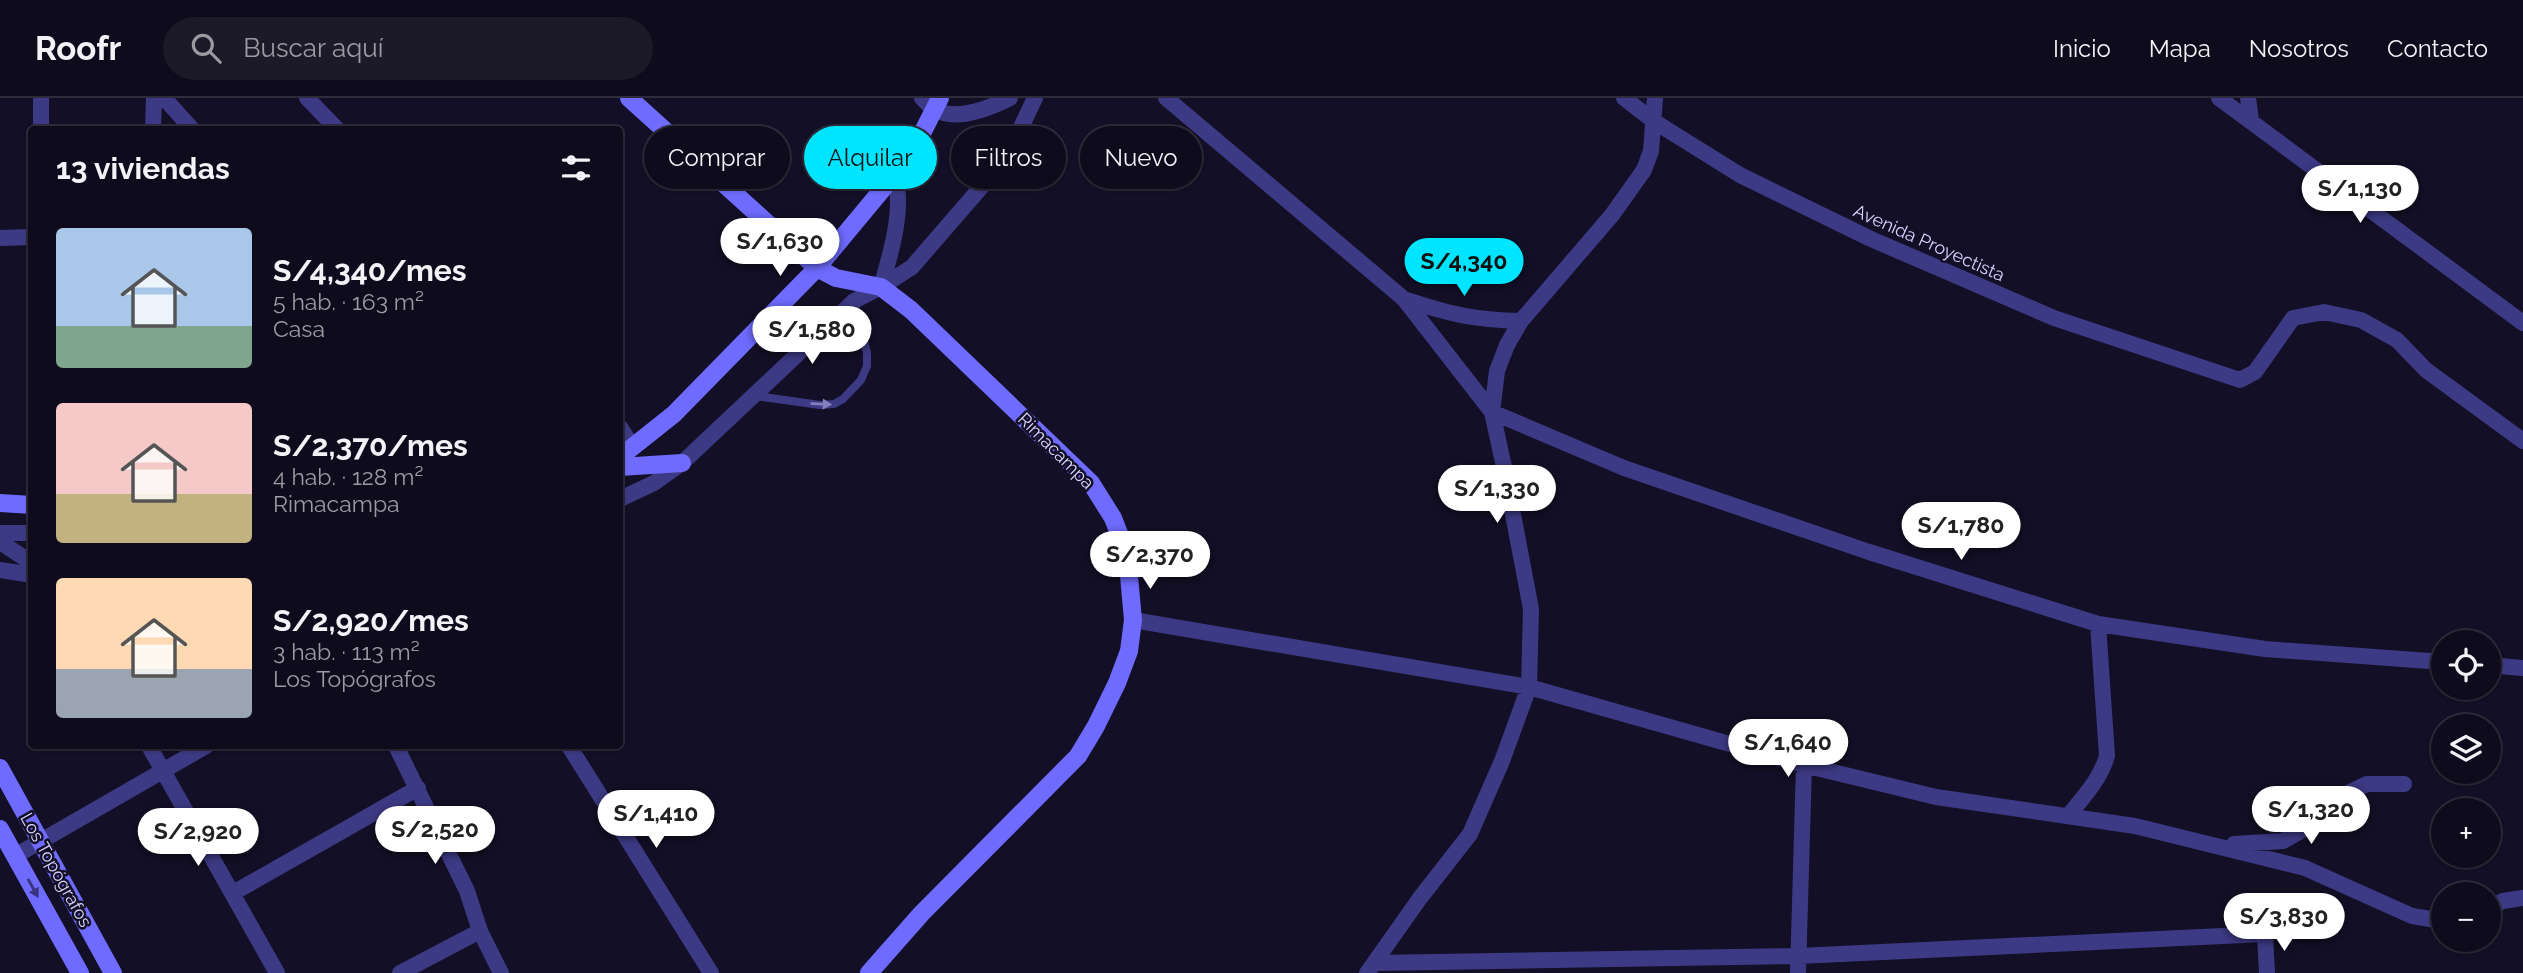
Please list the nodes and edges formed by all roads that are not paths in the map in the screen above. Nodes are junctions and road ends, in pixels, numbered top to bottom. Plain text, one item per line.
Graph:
1 (41, 98) edge
2 (154, 98) edge
3 (164, 98) edge
4 (307, 98) edge
5 (629, 98) edge
6 (1010, 98) edge
7 (1035, 98) edge
8 (1166, 98) edge
9 (1624, 98) edge
10 (1655, 98) edge
11 (2219, 98) edge
12 (2248, 98) edge
13 (933, 102) edge
14 (2250, 121) junction
15 (1655, 122) junction
16 (41, 126) edge
17 (153, 126) edge
18 (188, 126) edge
19 (334, 126) edge
20 (923, 126) edge
21 (883, 189) edge
22 (899, 189) edge
23 (28, 237) edge
24 (0, 238) edge
25 (817, 268) junction
26 (881, 287) junction
27 (1404, 299) junction
28 (854, 301) junction
29 (1521, 321) junction
30 (2523, 323) edge
31 (753, 396) junction
32 (1492, 412) junction
33 (2523, 441) edge
34 (626, 452) edge
35 (682, 463) junction
36 (623, 467) edge
37 (623, 498) edge
38 (0, 503) edge
39 (28, 505) edge
40 (0, 533) edge
41 (28, 533) edge
42 (0, 542) edge
43 (28, 560) edge
44 (0, 570) edge
45 (28, 574) edge
46 (1133, 620) junction
47 (2098, 624) junction
48 (2431, 661) edge
49 (2501, 666) edge
50 (2523, 668) edge
51 (1529, 687) junction
52 (151, 749) edge
53 (200, 749) edge
54 (398, 749) edge
55 (571, 749) edge
56 (1804, 765) junction
57 (0, 768) edge
58 (162, 769) junction
59 (2404, 784) dead end
60 (418, 788) junction
61 (2070, 815) junction
62 (0, 829) edge
63 (41, 841) junction
64 (2207, 844) junction
65 (15, 856) junction
66 (233, 893) junction
67 (2523, 898) edge
68 (2501, 902) edge
69 (2431, 919) edge
70 (480, 931) junction
71 (1798, 956) junction
72 (1371, 968) edge
73 (80, 973) edge
74 (113, 973) edge
75 (277, 973) edge
76 (401, 973) edge
77 (501, 973) edge
78 (711, 973) edge
79 (869, 973) edge
80 (1798, 973) edge
81 (2267, 973) edge

1 - 16 street
2 - 17 street
3 - 18 street
4 - 19 street
5 - 25 street
6 - 13 street
7 - 26 street
8 - 27 street
9 - 15 street, Avenida Proyectista
10 - 15 street
11 - 14 street
12 - 14 street
13 - 20 street
14 - 30 street
15 - 29 street
15 - 33 street, Avenida Proyectista
21 - 25 street
22 - 26 street
23 - 24 street
25 - 26 street, Rimacampa
25 - 34 street
26 - 28 street
26 - 46 street, Rimacampa
27 - 29 street
27 - 32 street
28 - 31 street
31 -> 28 lane
29 - 32 street
31 - 35 street
32 - 47 street
32 - 51 street
35 - 36 street
35 - 37 street
38 - 39 street
40 - 41 street
42 - 43 street
44 - 45 street
46 - 51 street
46 - 79 street, Rimacampa
47 - 48 street
47 - 61 street
49 - 50 street
51 - 56 street
51 - 72 street
52 - 58 street
53 - 58 street
54 - 60 street
55 - 78 street
56 - 61 street
56 - 71 street
57 - 63 street, Los Topógrafos
58 - 63 street
58 - 66 street
59 - 64 street
60 - 66 street
60 - 70 street
61 - 64 street
62 - 65 street, Los Topógrafos
63 - 65 street
63 - 74 street, Los Topógrafos
64 - 69 street
65 -> 73 street, Los Topógrafos
66 - 75 street
67 - 68 street
70 - 76 street
70 - 77 street
71 - 72 street
71 - 80 street
71 - 81 street

